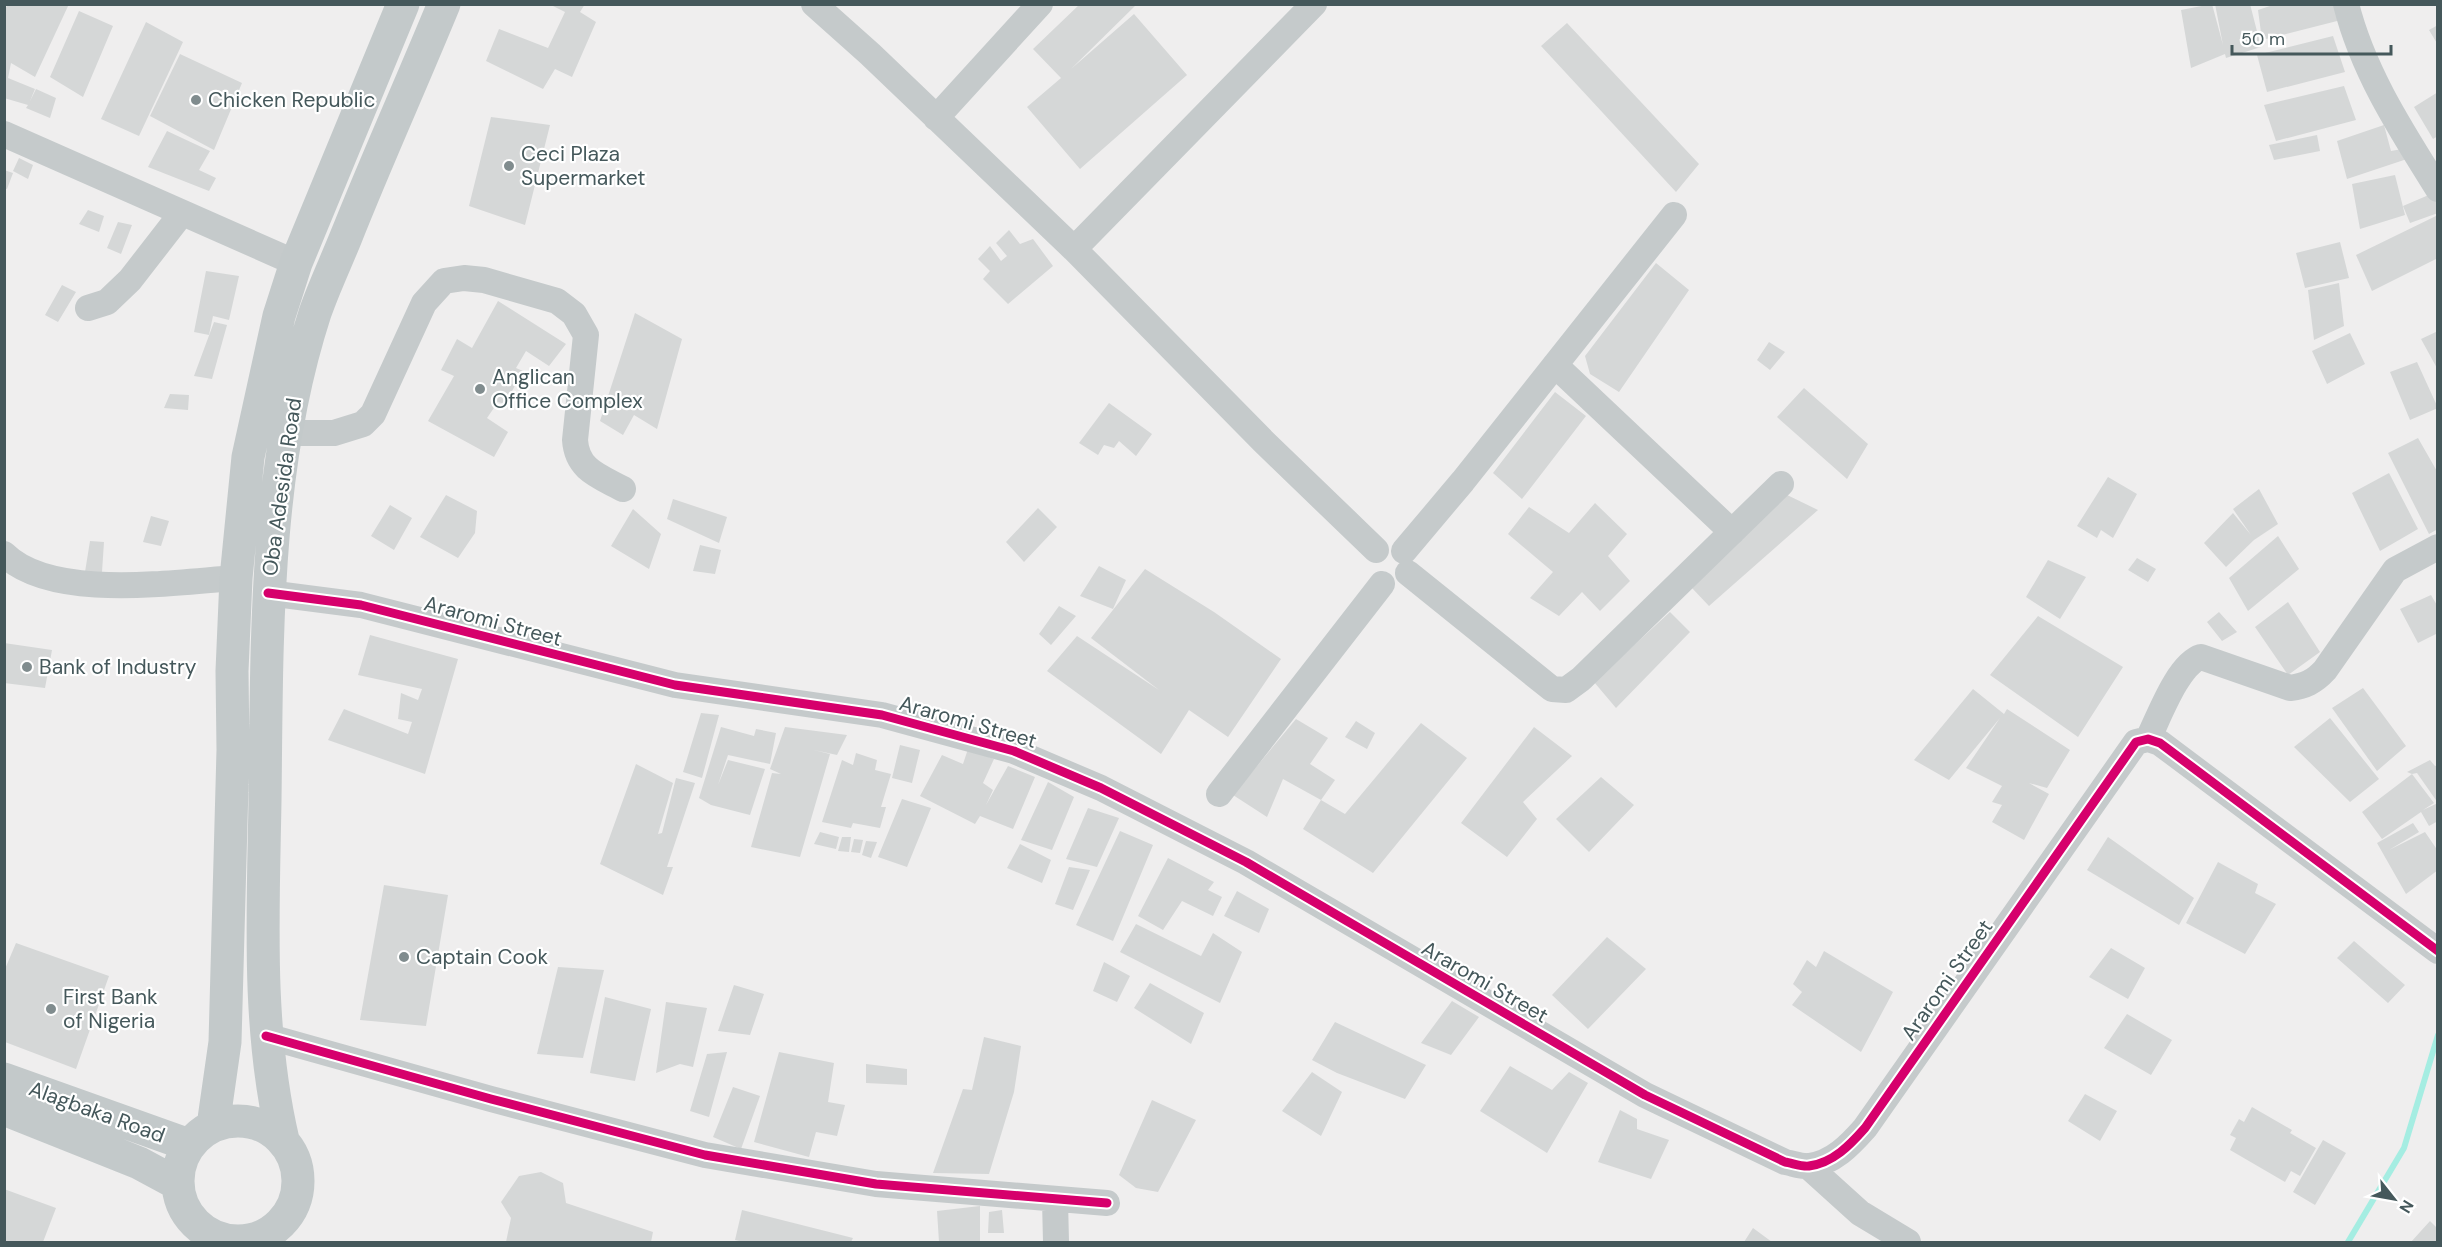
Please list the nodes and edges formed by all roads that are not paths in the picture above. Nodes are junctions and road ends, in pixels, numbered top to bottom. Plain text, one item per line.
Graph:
1 (403, 4) edge
2 (444, 4) edge
3 (814, 4) edge
4 (1040, 4) edge
5 (1314, 4) edge
6 (2346, 4) edge
7 (936, 118) junction
8 (4, 134) edge
9 (2438, 189) edge
10 (182, 213) junction
11 (1674, 215) dead end
12 (1074, 249) junction
13 (296, 263) junction
14 (88, 308) dead end
15 (1554, 365) junction
16 (287, 434) junction
17 (1781, 484) dead end
18 (623, 489) dead end
19 (1732, 532) junction
20 (2438, 547) edge
21 (1376, 550) junction
22 (4, 554) edge
23 (1406, 562) junction
24 (236, 578) junction
25 (1382, 584) junction
26 (268, 593) junction
27 (2148, 739) junction
28 (1219, 794) dead end
29 (2438, 951) edge
30 (266, 1036) junction
31 (4, 1079) edge
32 (4, 1109) edge
33 (201, 1136) junction
34 (283, 1140) junction
35 (1808, 1166) junction
36 (178, 1184) junction
37 (1055, 1200) junction
38 (1107, 1203) dead end
39 (195, 1231) edge
40 (278, 1233) edge
41 (1056, 1242) edge
42 (1908, 1242) edge

1 - 13 main road, Oba Adesida Road
2 - 16 main road, Oba Adesida Road
3 - 7 street
4 - 7 street
5 - 12 street
6 - 9 street
7 - 12 street
8 - 10 street
10 - 13 street
10 - 14 street
11 - 15 street
12 - 21 street
13 - 24 main road, Oba Adesida Road
15 - 19 street
15 - 23 street
16 - 18 street
16 - 26 main road, Oba Adesida Road
17 - 19 street
19 - 23 street
20 - 27 street
21 - 23 street
21 - 25 street
22 - 24 street
23 - 25 street
24 - 33 main road, Oba Adesida Road
25 - 28 street
26 - 30 main road, Oba Adesida Road
26 - 35 street, Araromi Street
27 - 29 street
27 - 35 street, Araromi Street
30 - 34 main road, Oba Adesida Road
30 - 37 street
31 - 33 main road, Alagbaka Road
32 - 36 main road, Alagbaka Road
33 - 34 main road
33 - 36 main road
34 - 40 main road
35 - 42 street
36 - 39 main road
37 - 38 street
37 - 41 street
39 - 40 main road

